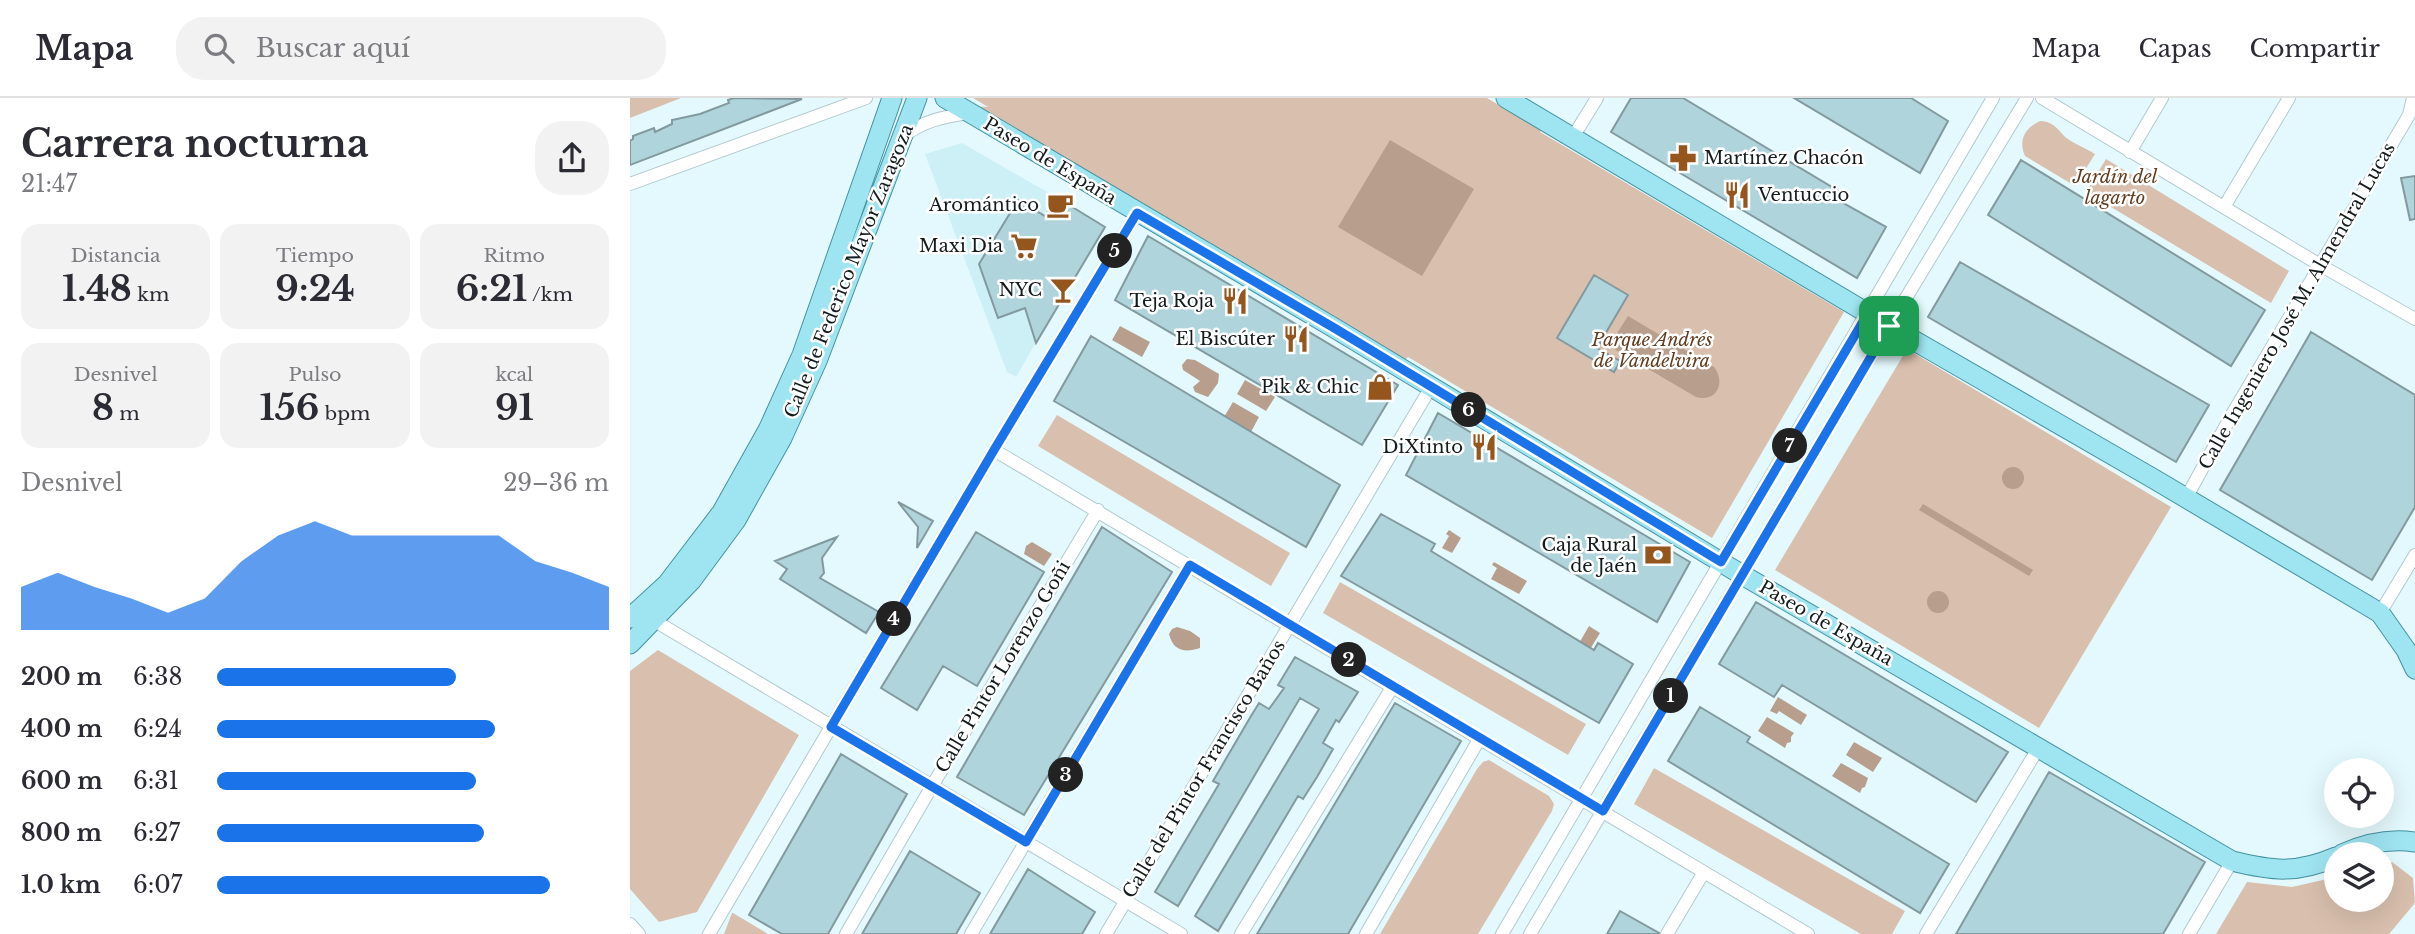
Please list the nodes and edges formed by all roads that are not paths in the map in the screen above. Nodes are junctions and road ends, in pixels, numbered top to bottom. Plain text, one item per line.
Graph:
1 (866, 98) edge
2 (892, 98) edge
3 (917, 98) edge
4 (944, 98) edge
5 (1506, 98) edge
6 (1597, 98) edge
7 (1993, 98) edge
8 (2027, 98) edge
9 (2042, 98) edge
10 (2162, 98) edge
11 (2289, 98) edge
12 (2413, 98) edge
13 (969, 113) junction
14 (1573, 138) junction
15 (901, 139) junction
16 (2130, 152) junction
17 (630, 184) edge
18 (2224, 207) junction
19 (1137, 213) junction
20 (2320, 265) junction
21 (1868, 313) junction
22 (2415, 319) edge
23 (1889, 326) junction
24 (1431, 387) junction
25 (994, 450) junction
26 (2186, 498) junction
27 (1098, 510) junction
28 (2415, 555) edge
29 (1721, 562) junction
30 (1190, 565) junction
31 (1743, 574) junction
32 (2380, 613) junction
33 (631, 614) edge
34 (655, 621) junction
35 (1290, 625) junction
36 (630, 644) edge
37 (2415, 669) edge
38 (1394, 686) junction
39 (831, 727) junction
40 (1480, 738) junction
41 (2039, 747) junction
42 (932, 786) junction
43 (1582, 799) junction
44 (1603, 811) junction
45 (1026, 842) junction
46 (2379, 842) edge
47 (2415, 842) edge
48 (2232, 861) junction
49 (2324, 861) edge
50 (1704, 872) junction
51 (1125, 901) junction
52 (630, 924) edge
53 (1801, 932) edge
54 (639, 934) edge
55 (709, 934) edge
56 (846, 934) edge
57 (971, 934) edge
58 (1106, 934) edge
59 (1181, 934) edge
60 (1241, 934) edge
61 (1366, 934) edge
62 (1502, 934) edge
63 (1530, 934) edge
64 (1667, 934) edge
65 (1926, 934) edge
66 (2189, 934) edge

1 - 17 street
2 - 33 main road, Calle de Federico Mayor Zaragoza
3 - 15 main road, Calle de Federico Mayor Zaragoza
4 - 13 main road, Paseo de España
5 - 14 main road
6 - 14 street
7 - 21 street
8 - 23 street
9 - 16 street
10 - 16 street
11 - 18 street
12 - 20 street, Calle Ingeniero José M. Almendral Lucas
13 - 15 street, Paseo de España
13 - 19 main road, Paseo de España
14 - 21 main road
15 - 34 main road, Calle de Federico Mayor Zaragoza
16 - 18 street
18 - 20 street
19 - 24 main road, Paseo de España
19 - 25 street
20 - 22 street
20 - 26 street, Calle Ingeniero José M. Almendral Lucas
21 - 23 main road
21 - 29 street
23 - 26 main road
23 - 31 street
24 - 29 main road, Paseo de España
24 - 35 street, Calle del Pintor Francisco Baños
25 - 27 street
25 - 39 street
26 - 32 main road
27 - 30 street
27 - 42 street, Calle Pintor Lorenzo Goñi
28 - 32 street
29 - 31 main road, Paseo de España
29 - 43 street
30 - 35 street
30 - 45 street
31 - 41 main road, Paseo de España
31 - 44 street
32 - 37 main road
34 - 36 main road, Calle de Federico Mayor Zaragoza
34 - 39 street
35 - 38 street
35 - 51 street, Calle del Pintor Francisco Baños
38 - 40 street
38 - 60 street
39 - 42 street
39 - 55 street
40 - 43 street
40 - 61 street
41 - 48 main road, Paseo de España
41 - 65 street
42 - 45 street
42 - 56 street, Calle Pintor Lorenzo Goñi
43 - 44 street
43 - 62 street
44 - 50 street
44 - 63 street
45 - 51 street
45 - 57 street
46 - 47 main road
48 - 49 main road, Paseo de España
48 - 66 street
50 - 53 street
50 - 64 street
51 - 58 street, Calle del Pintor Francisco Baños
51 - 59 street
52 - 54 street

